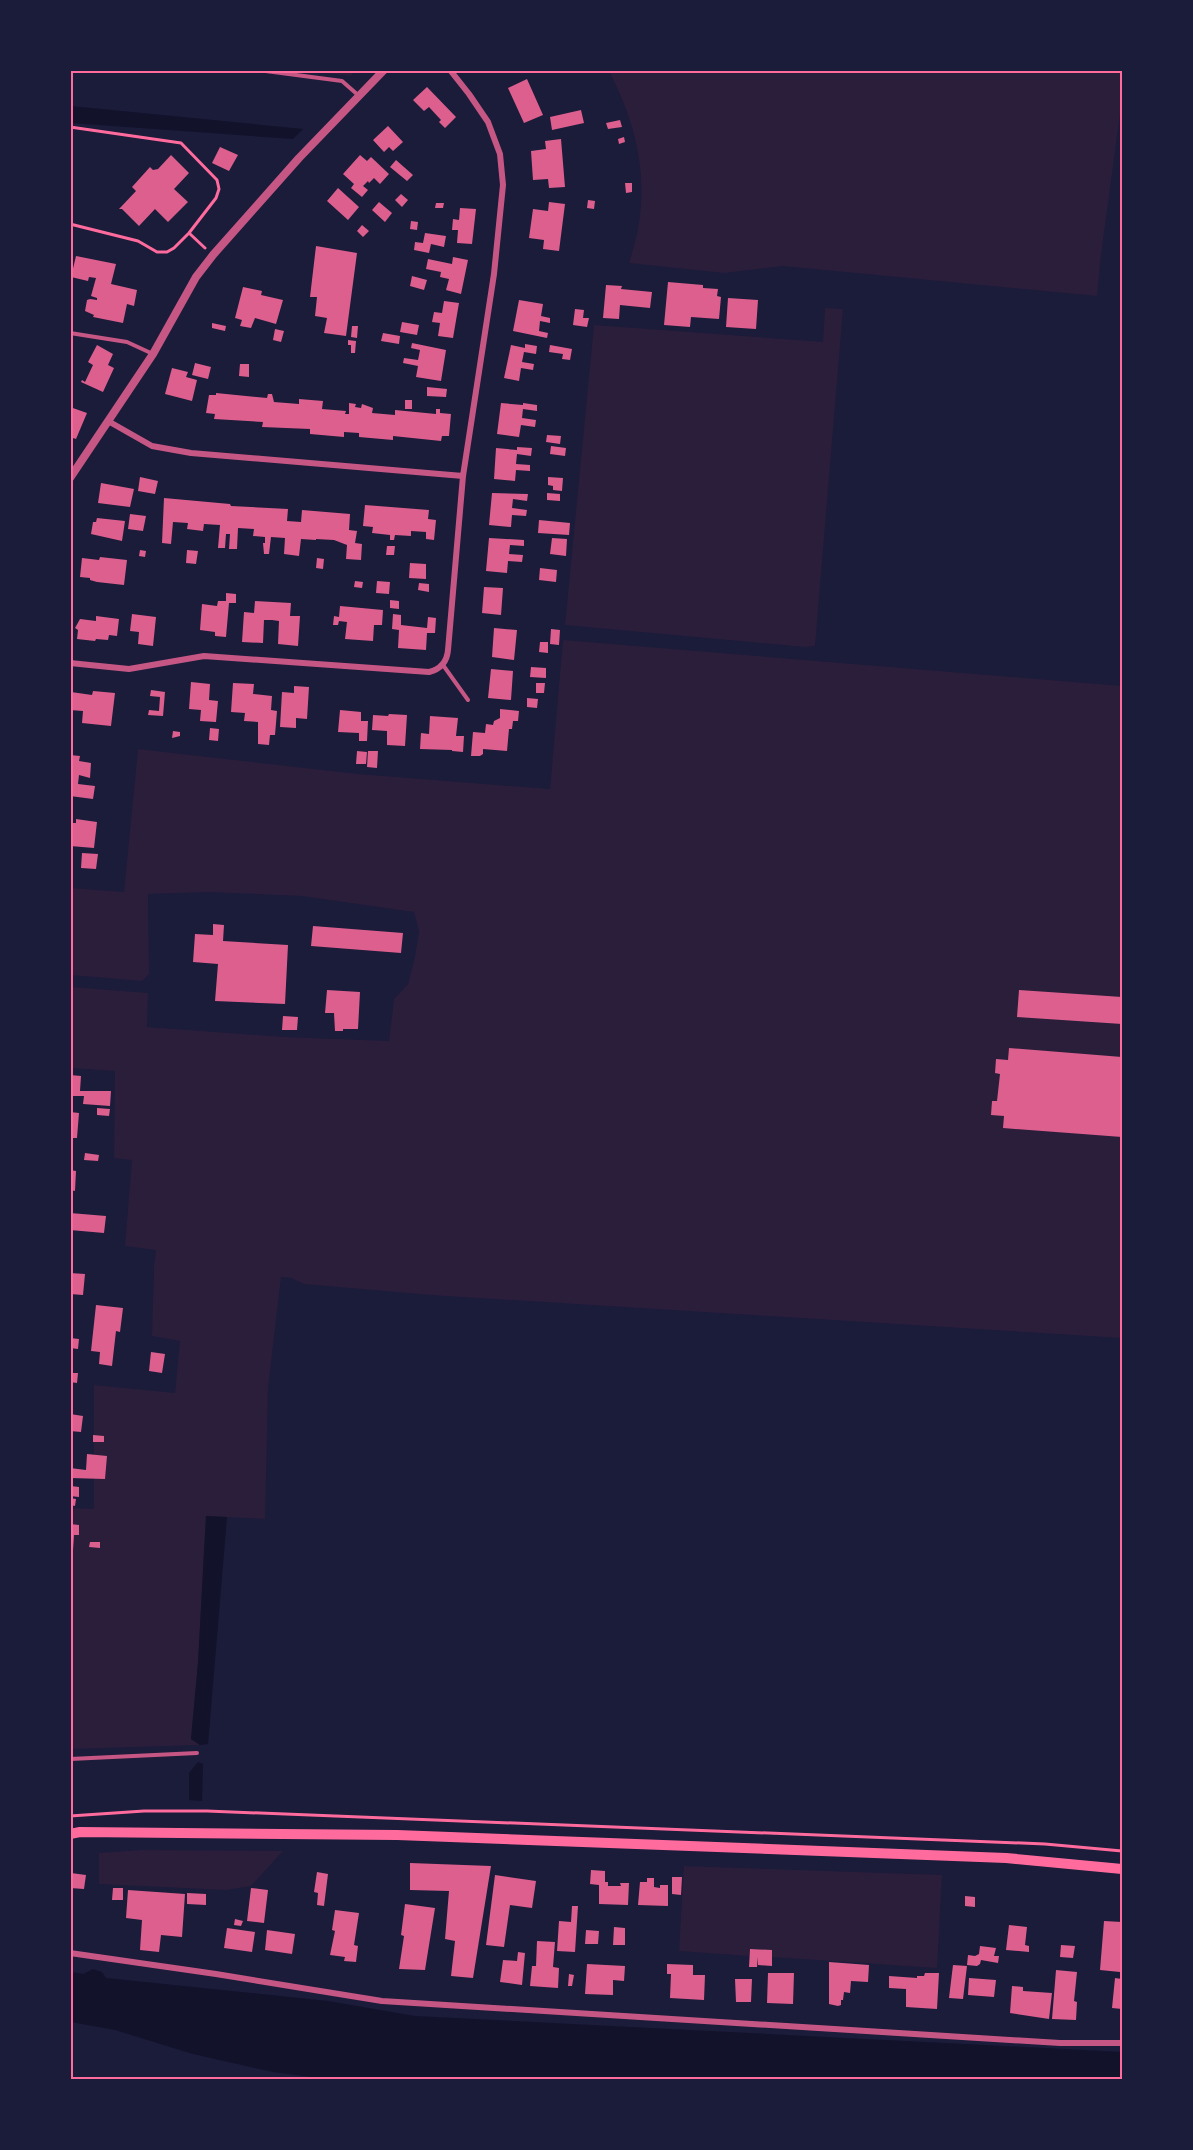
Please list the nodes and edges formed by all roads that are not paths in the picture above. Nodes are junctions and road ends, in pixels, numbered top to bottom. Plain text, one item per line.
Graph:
1 (258, 70) edge
2 (384, 70) edge
3 (450, 70) edge
4 (358, 96) junction
5 (70, 333) edge
6 (153, 354) junction
7 (108, 421) junction
8 (463, 476) junction
9 (70, 478) edge
10 (70, 663) edge
11 (443, 665) junction
12 (468, 700) dead end
13 (197, 1753) dead end
14 (70, 1759) edge
15 (70, 1834) edge
16 (1122, 1869) edge
17 (70, 1953) edge
18 (1122, 2043) edge

1 - 4 lane
2 - 4 street
3 - 8 street
4 - 6 street
5 - 6 lane
6 - 7 street
7 - 8 street
7 - 9 street
8 - 11 street
10 - 11 street
11 - 12 lane
13 - 14 lane
15 - 16 main road
17 - 18 street

